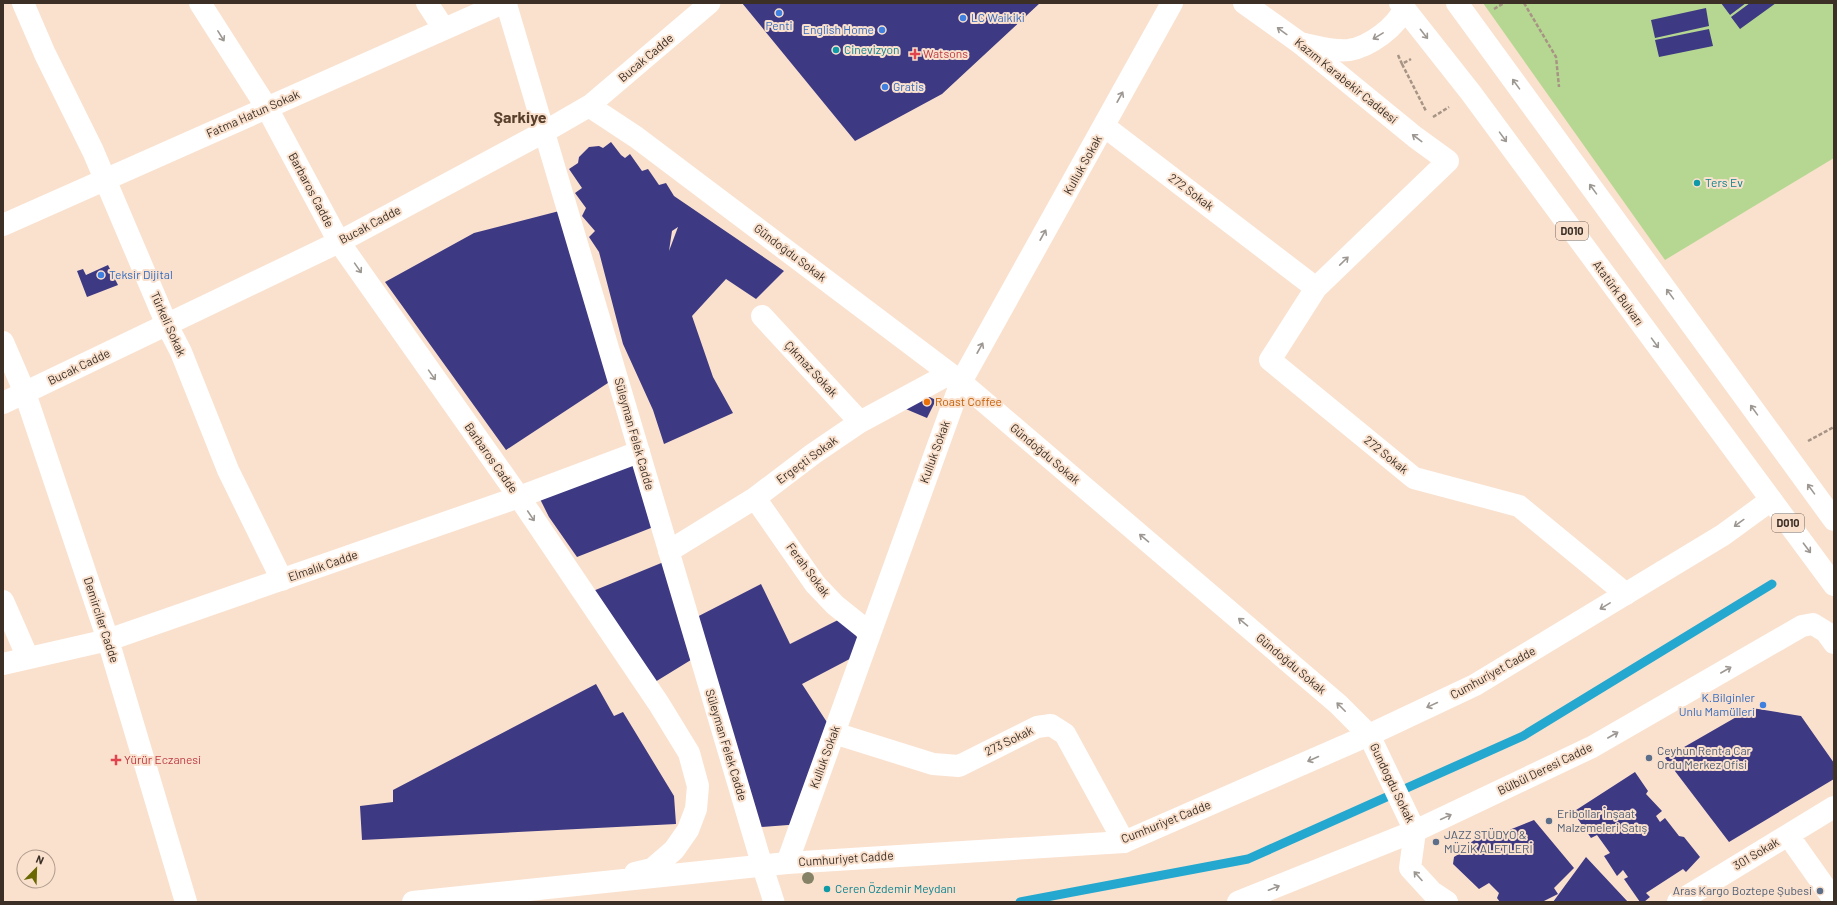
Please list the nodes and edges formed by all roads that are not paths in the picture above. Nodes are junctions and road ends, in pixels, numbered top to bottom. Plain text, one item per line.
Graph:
1 (23, 3) edge
2 (200, 3) edge
3 (427, 3) edge
4 (505, 3) edge
5 (710, 3) edge
6 (1172, 3) edge
7 (1244, 3) edge
8 (1457, 3) edge
9 (1402, 6) edge
10 (444, 29) junction
11 (1300, 43) junction
12 (589, 106) junction
13 (267, 108) junction
14 (1104, 126) junction
15 (544, 132) junction
16 (1448, 161) joint
17 (105, 180) junction
18 (3, 225) edge
19 (339, 242) junction
20 (1316, 288) junction
21 (762, 316) dead end
22 (167, 325) junction
23 (3, 342) edge
24 (955, 378) junction
25 (26, 393) junction
26 (3, 403) edge
27 (860, 422) junction
28 (639, 452) junction
29 (518, 497) junction
30 (755, 498) junction
31 (1771, 500) junction
32 (1834, 520) edge
33 (669, 551) junction
34 (282, 580) junction
35 (1834, 585) edge
36 (1626, 594) junction
37 (3, 601) edge
38 (870, 633) junction
39 (108, 640) junction
40 (1834, 642) edge
41 (28, 658) junction
42 (3, 664) edge
43 (834, 733) junction
44 (1369, 735) junction
45 (1834, 807) edge
46 (1415, 832) junction
47 (1788, 835) junction
48 (1124, 842) junction
49 (787, 863) junction
50 (762, 865) junction
51 (600, 883) junction
52 (1834, 900) edge
53 (186, 902) edge
54 (413, 902) edge
55 (774, 902) edge
56 (1238, 902) edge
57 (1447, 902) edge
58 (1678, 902) edge

1 - 17 main road, Türkeli Sokak
2 -> 13 main road, Barbaros Cadde
3 - 10 main road
4 - 10 main road, Fatma Hatun Sokak
4 - 15 street, Süleyman Felek Cadde
5 - 12 street, Bucak Cadde
14 -> 6 main road, Kulluk Sokak
11 -> 7 main road, Kazım Karabekir Caddesi
32 -> 8 main road
9 -> 11 main road
9 -> 31 main road, Atatürk Bulvarı / D010
10 - 13 main road, Fatma Hatun Sokak
16 -> 11 main road, Kazım Karabekir Caddesi
12 - 15 main road, Bucak Cadde
12 - 24 main road, Gündoğdu Sokak
13 - 17 main road, Fatma Hatun Sokak
13 - 19 main road, Barbaros Cadde
14 - 20 main road, 272 Sokak
24 -> 14 main road, Kulluk Sokak
15 - 19 main road, Bucak Cadde
15 - 28 street, Süleyman Felek Cadde
20 -> 16 main road, 272 Sokak
17 - 18 main road, Fatma Hatun Sokak
17 - 22 main road, Türkeli Sokak
19 - 22 main road, Bucak Cadde
19 -> 29 main road, Barbaros Cadde
20 - 36 main road, 272 Sokak
21 - 27 main road, Çıkmaz Sokak
22 - 25 main road, Bucak Cadde
22 - 34 main road, Türkeli Sokak
23 - 25 main road, Demirciler Cadde
24 - 27 main road, Ergeçti Sokak
24 - 38 main road, Kulluk Sokak
44 -> 24 main road, Gündoğdu Sokak
25 - 26 main road, Bucak Cadde
25 - 39 main road, Demirciler Cadde
27 - 30 main road, Ergeçti Sokak
28 - 29 main road, Elmalık Cadde
28 - 33 street, Süleyman Felek Cadde
29 - 34 main road, Elmalık Cadde
29 -> 51 main road, Barbaros Cadde
30 - 33 main road, Ergeçti Sokak
30 - 38 main road, Ferah Sokak
31 -> 35 main road, Atatürk Bulvarı / D010
31 -> 36 main road, Cumhuriyet Cadde
33 - 50 street, Süleyman Felek Cadde
34 - 39 main road, Elmalık Cadde
36 -> 44 main road, Cumhuriyet Cadde
37 - 41 main road
38 - 43 main road, Kulluk Sokak
39 - 41 main road, Elmalık Cadde
39 - 53 main road, Demirciler Cadde
46 -> 40 main road, Bülbül Deresi Cadde
41 - 42 main road, Elmalık Cadde
43 - 48 main road, 273 Sokak
43 - 49 main road, Kulluk Sokak
44 - 46 main road, Gundogdu Sokak
44 -> 48 main road, Cumhuriyet Cadde
45 - 47 main road, 301 Sokak
56 -> 46 main road, Bülbül Deresi Cadde
57 -> 46 main road
47 - 52 main road
47 - 58 main road, 301 Sokak
48 - 49 main road, Cumhuriyet Cadde
49 - 50 main road, Cumhuriyet Cadde
50 - 51 main road, Cumhuriyet Cadde
50 - 55 street, Süleyman Felek Cadde
51 - 54 main road, Cumhuriyet Cadde

